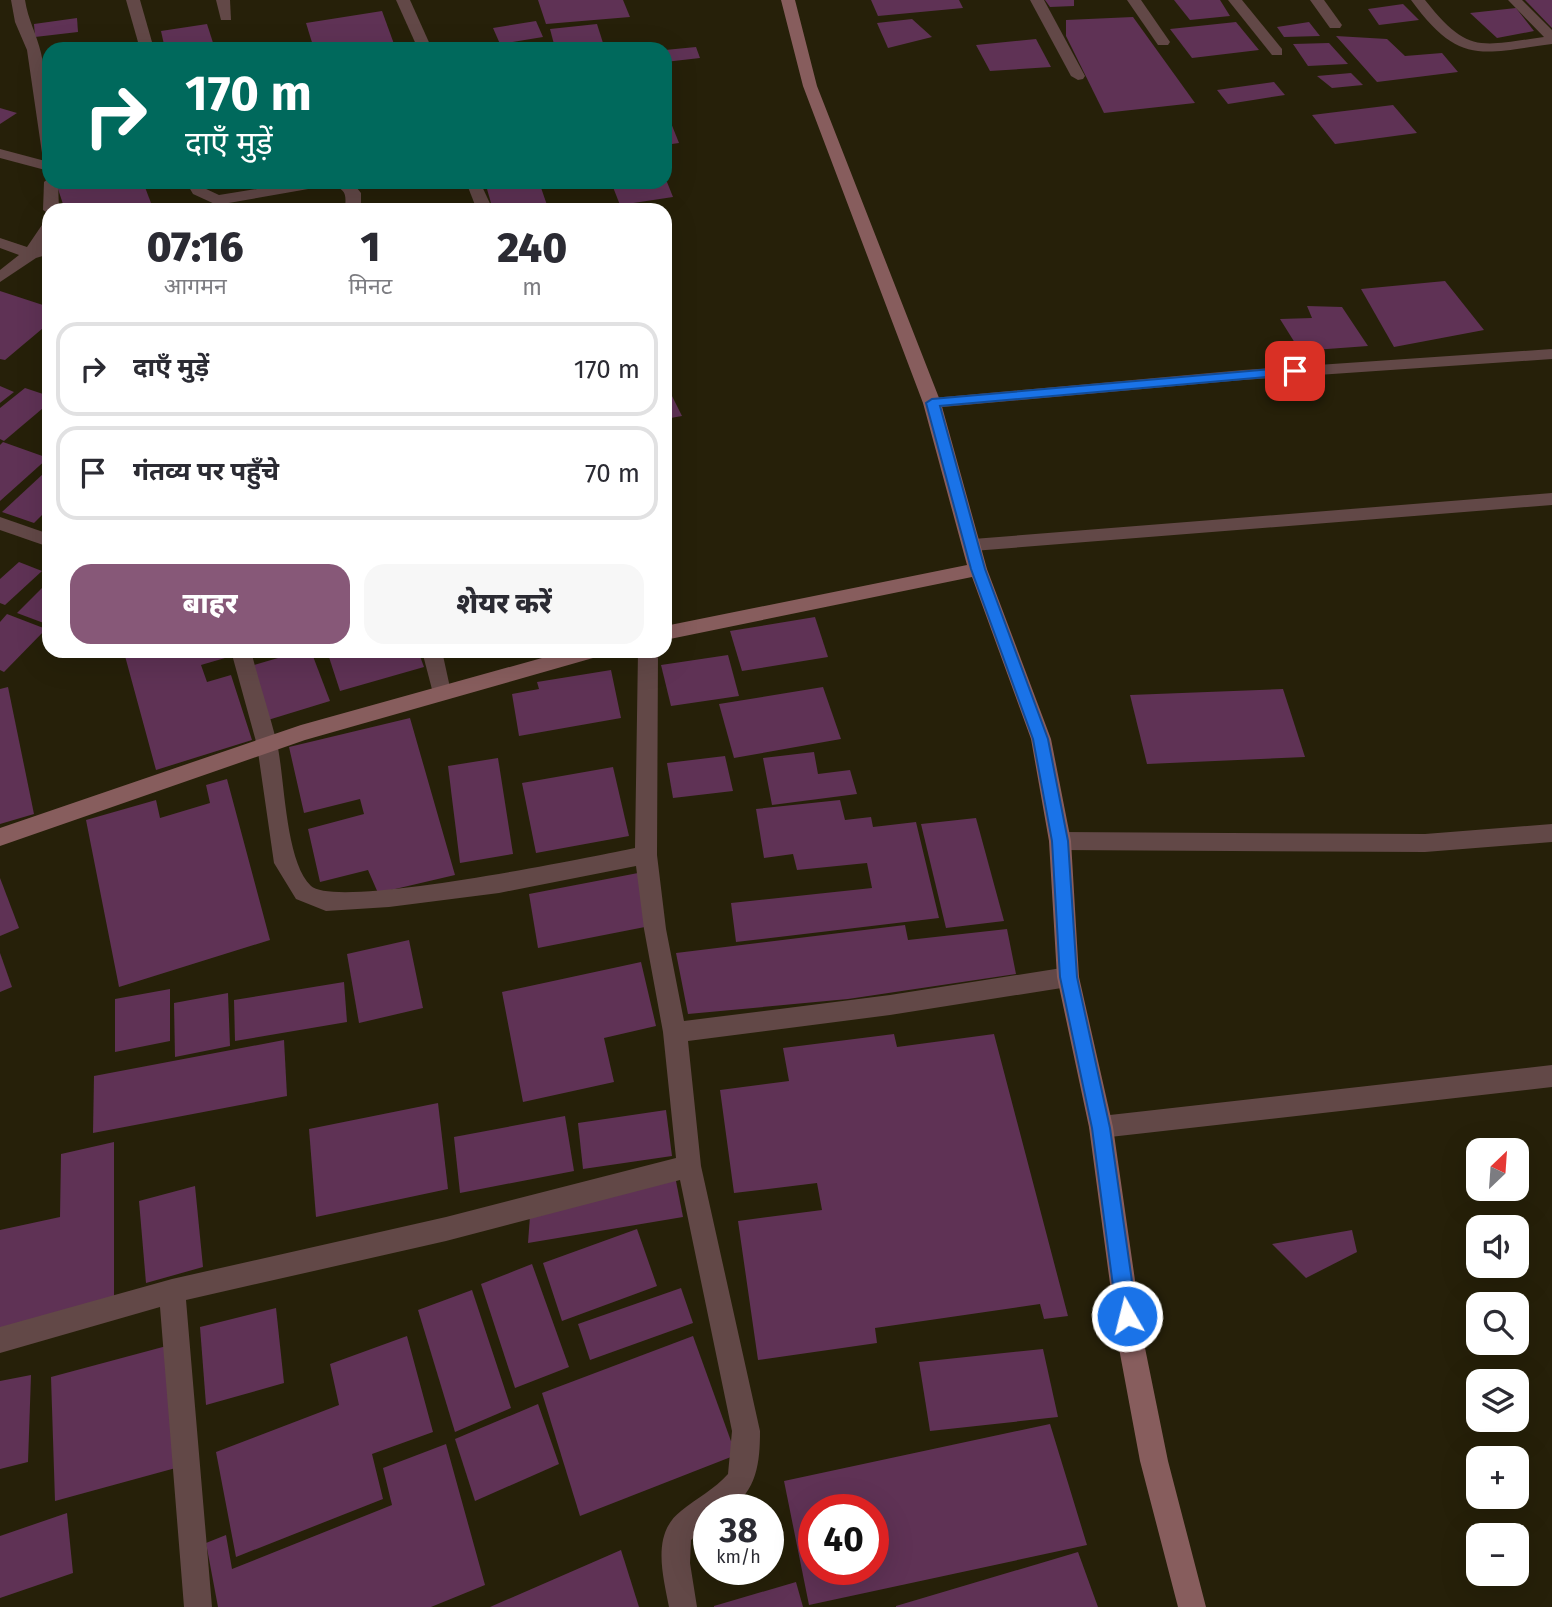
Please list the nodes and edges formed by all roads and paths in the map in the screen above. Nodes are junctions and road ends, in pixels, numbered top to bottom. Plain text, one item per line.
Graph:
1 (18, 0) edge
2 (133, 0) edge
3 (223, 0) edge
4 (403, 0) edge
5 (788, 0) edge
6 (1037, 0) edge
7 (1134, 0) edge
8 (1235, 0) edge
9 (1317, 0) edge
10 (1418, 0) edge
11 (1515, 0) edge
12 (226, 17) dead end
13 (1335, 25) dead end
14 (1552, 39) edge
15 (145, 42) edge
16 (422, 42) edge
17 (1163, 42) dead end
18 (1277, 52) dead end
19 (1078, 76) dead end
20 (42, 105) edge
21 (0, 153) edge
22 (42, 165) edge
23 (197, 189) edge
24 (284, 189) edge
25 (42, 237) edge
26 (0, 243) edge
27 (42, 251) edge
28 (31, 254) junction
29 (0, 277) edge
30 (1552, 354) edge
31 (932, 403) junction
32 (1552, 499) edge
33 (0, 523) edge
34 (42, 538) edge
35 (973, 545) junction
36 (978, 569) junction
37 (672, 632) edge
38 (242, 658) edge
39 (434, 658) edge
40 (567, 658) edge
41 (648, 658) edge
42 (442, 692) junction
43 (267, 745) junction
44 (1552, 833) edge
45 (0, 837) edge
46 (1060, 841) junction
47 (646, 855) junction
48 (1068, 977) junction
49 (675, 1032) junction
50 (1552, 1076) edge
51 (1101, 1128) junction
52 (690, 1166) junction
53 (172, 1290) junction
54 (0, 1340) edge
55 (198, 1607) edge
56 (683, 1607) edge
57 (1192, 1607) edge

1 - 20 street
2 - 15 street
3 - 12 street
4 - 16 street
5 - 31 street
6 - 19 street
7 - 17 street
8 - 18 street
9 - 13 street
10 - 14 street
11 - 14 street
21 - 22 street
23 - 24 street
25 - 28 street
26 - 28 street
27 - 28 street
28 - 29 street
30 - 31 street
31 - 35 street
32 - 35 street
33 - 34 street
35 - 36 street
36 - 37 street
36 - 46 street
38 - 43 street
39 - 42 street
40 - 42 street
41 - 47 street
42 - 43 street
43 - 45 street
43 - 47 street
44 - 46 street
46 - 48 street
47 - 49 street
48 - 49 street
48 - 51 street
49 - 52 street
50 - 51 street
51 - 57 street
52 - 53 street
52 - 56 street
53 - 54 street
53 - 55 street

